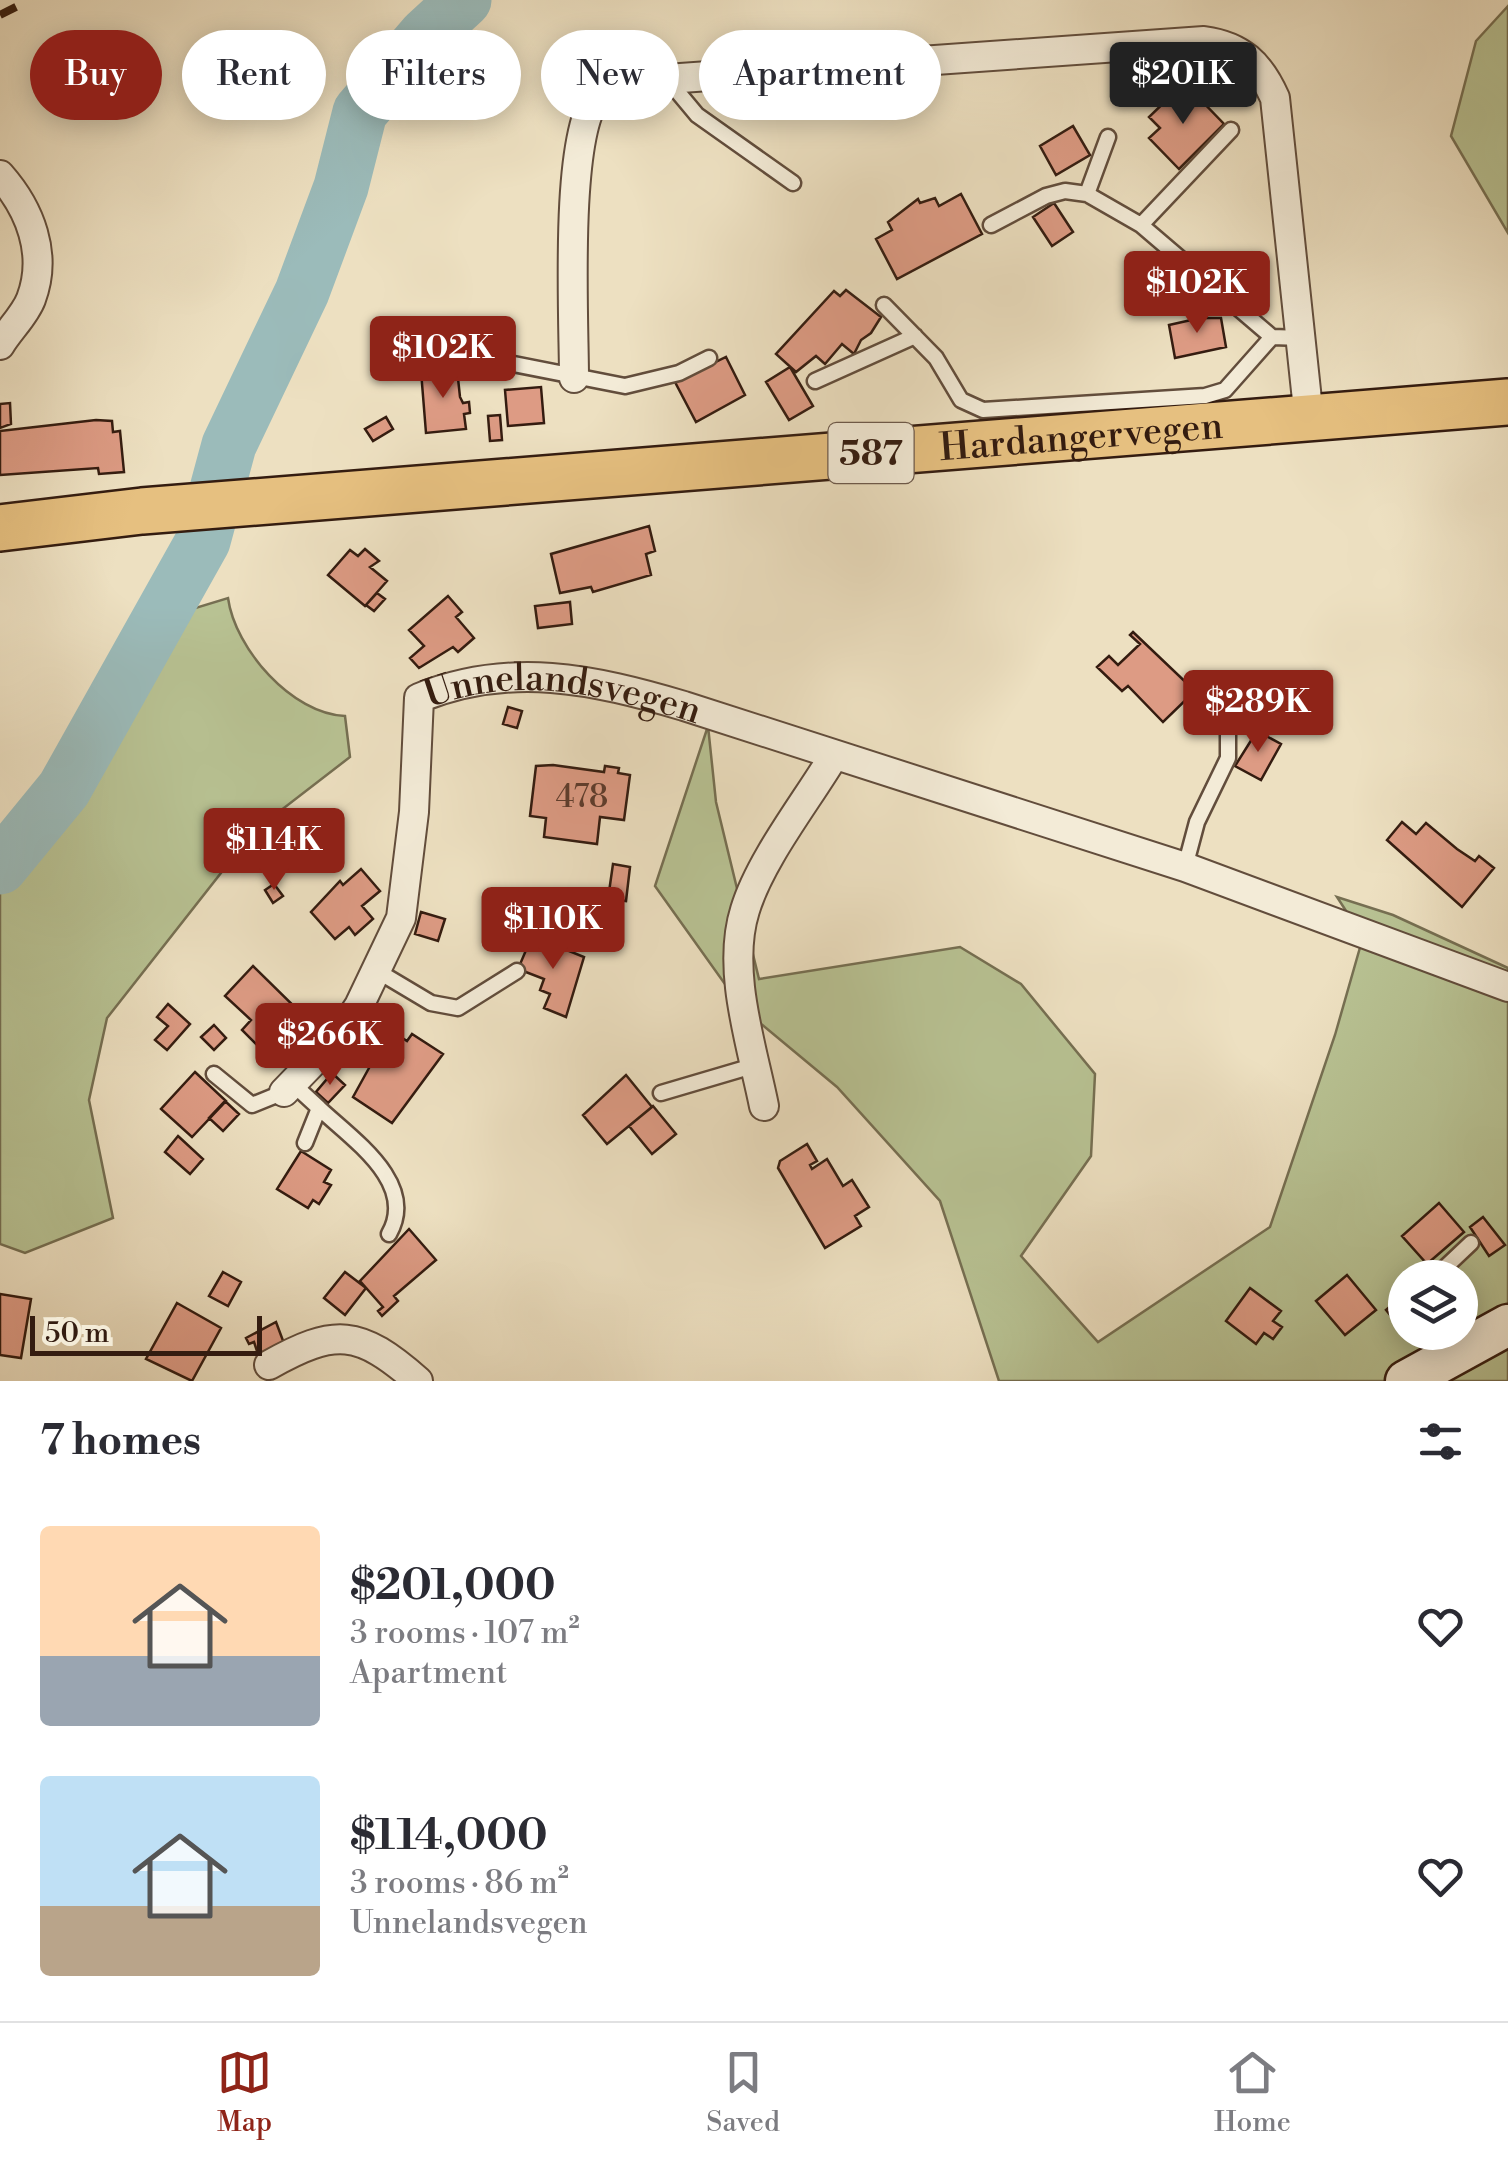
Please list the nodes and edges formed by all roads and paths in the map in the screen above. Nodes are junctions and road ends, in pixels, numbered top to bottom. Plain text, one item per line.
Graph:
1 (679, 78) edge
2 (679, 93) edge
3 (587, 120) edge
4 (1231, 130) dead end
5 (1108, 137) dead end
6 (0, 175) edge
7 (793, 183) dead end
8 (1086, 194) junction
9 (991, 225) dead end
10 (1141, 225) junction
11 (884, 305) dead end
12 (914, 336) junction
13 (1272, 337) junction
14 (1302, 338) junction
15 (0, 345) edge
16 (708, 358) dead end
17 (429, 368) dead end
18 (574, 378) junction
19 (815, 382) dead end
20 (1508, 402) edge
21 (1308, 418) junction
22 (0, 528) edge
23 (1228, 720) dead end
24 (833, 756) junction
25 (1184, 867) junction
26 (516, 971) dead end
27 (379, 972) junction
28 (1508, 987) edge
29 (756, 1065) junction
30 (214, 1074) dead end
31 (288, 1088) junction
32 (661, 1092) dead end
33 (764, 1106) dead end
34 (319, 1108) junction
35 (305, 1143) dead end
36 (388, 1234) dead end
37 (1471, 1243) dead end
38 (1453, 1260) edge
39 (1508, 1326) edge
40 (268, 1365) dead end
41 (418, 1381) edge
42 (1406, 1381) edge

1 - 14 street
2 - 7 lane
3 - 18 street
4 - 10 lane
5 - 8 lane
6 - 15 street
8 - 9 lane
8 - 10 lane
10 - 13 lane
11 - 12 lane
12 - 13 lane
12 - 19 lane
13 - 14 lane
14 - 21 street
16 - 18 lane
17 - 18 lane
20 - 21 main road, Hardangervegen / 587
21 - 22 main road, Hardangervegen / 587
23 - 25 lane
24 - 25 street, Unnelandsvegen
24 - 27 street, Unnelandsvegen
24 - 29 street
25 - 28 street, Unnelandsvegen
26 - 27 lane
27 - 31 street, Unnelandsvegen
29 - 32 lane
29 - 33 street
30 - 31 lane
31 - 34 lane
34 - 35 lane
34 - 36 lane
37 - 38 lane
39 - 42 main road
40 - 41 street

